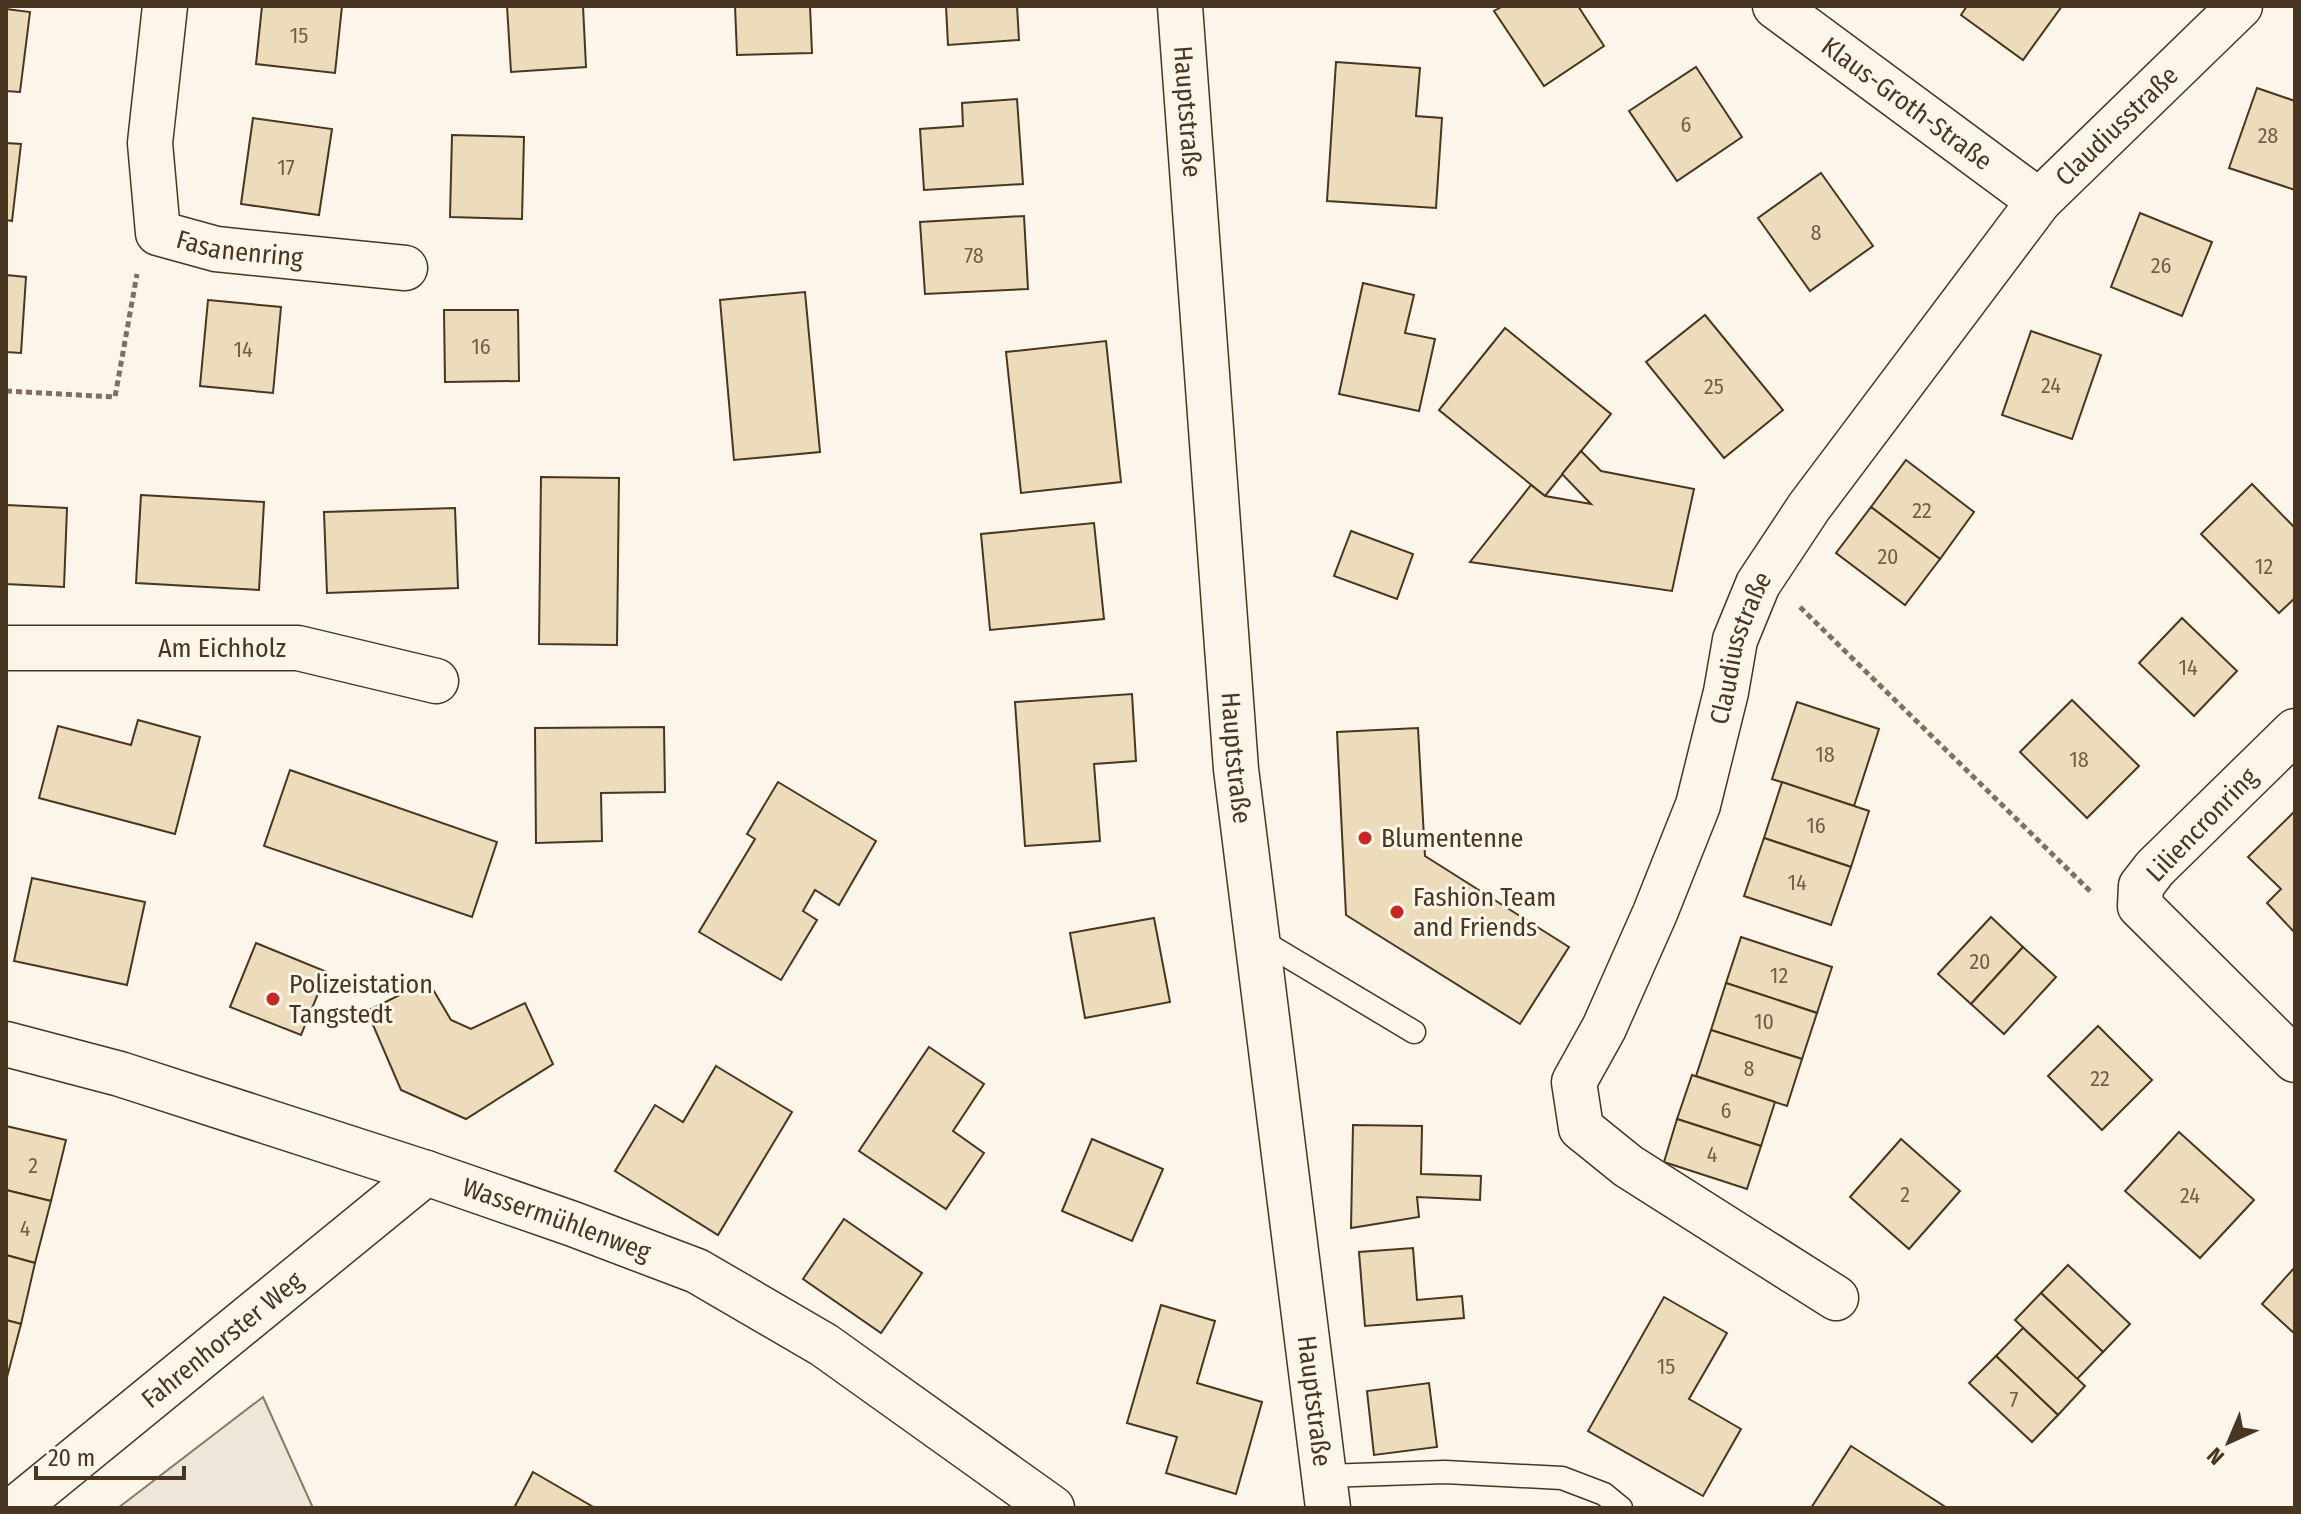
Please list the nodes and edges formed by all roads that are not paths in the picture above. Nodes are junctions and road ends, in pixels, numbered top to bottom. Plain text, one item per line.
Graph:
1 (165, 6) edge
2 (1180, 6) edge
3 (1775, 6) edge
4 (2240, 6) edge
5 (2039, 201) junction
6 (405, 268) dead end
7 (6, 648) edge
8 (436, 681) dead end
9 (2295, 731) edge
10 (1257, 938) junction
11 (1414, 1032) dead end
12 (6, 1044) edge
13 (2295, 1060) edge
14 (426, 1173) junction
15 (1836, 1298) dead end
16 (1326, 1492) edge
17 (16, 1508) edge
18 (1052, 1508) edge
19 (1621, 1508) edge

1 - 6 street, Fasanenring
2 - 10 street, Hauptstraße
3 - 5 street, Klaus-Groth-Straße
4 - 5 street, Claudiusstraße
5 - 15 street, Claudiusstraße
7 - 8 street, Am Eichholz
9 - 13 street, Liliencronring
10 - 11 lane
10 - 16 street, Hauptstraße
12 - 14 street, Wassermühlenweg
14 - 17 street, Fahrenhorster Weg
14 - 18 street, Wassermühlenweg
16 - 19 lane

